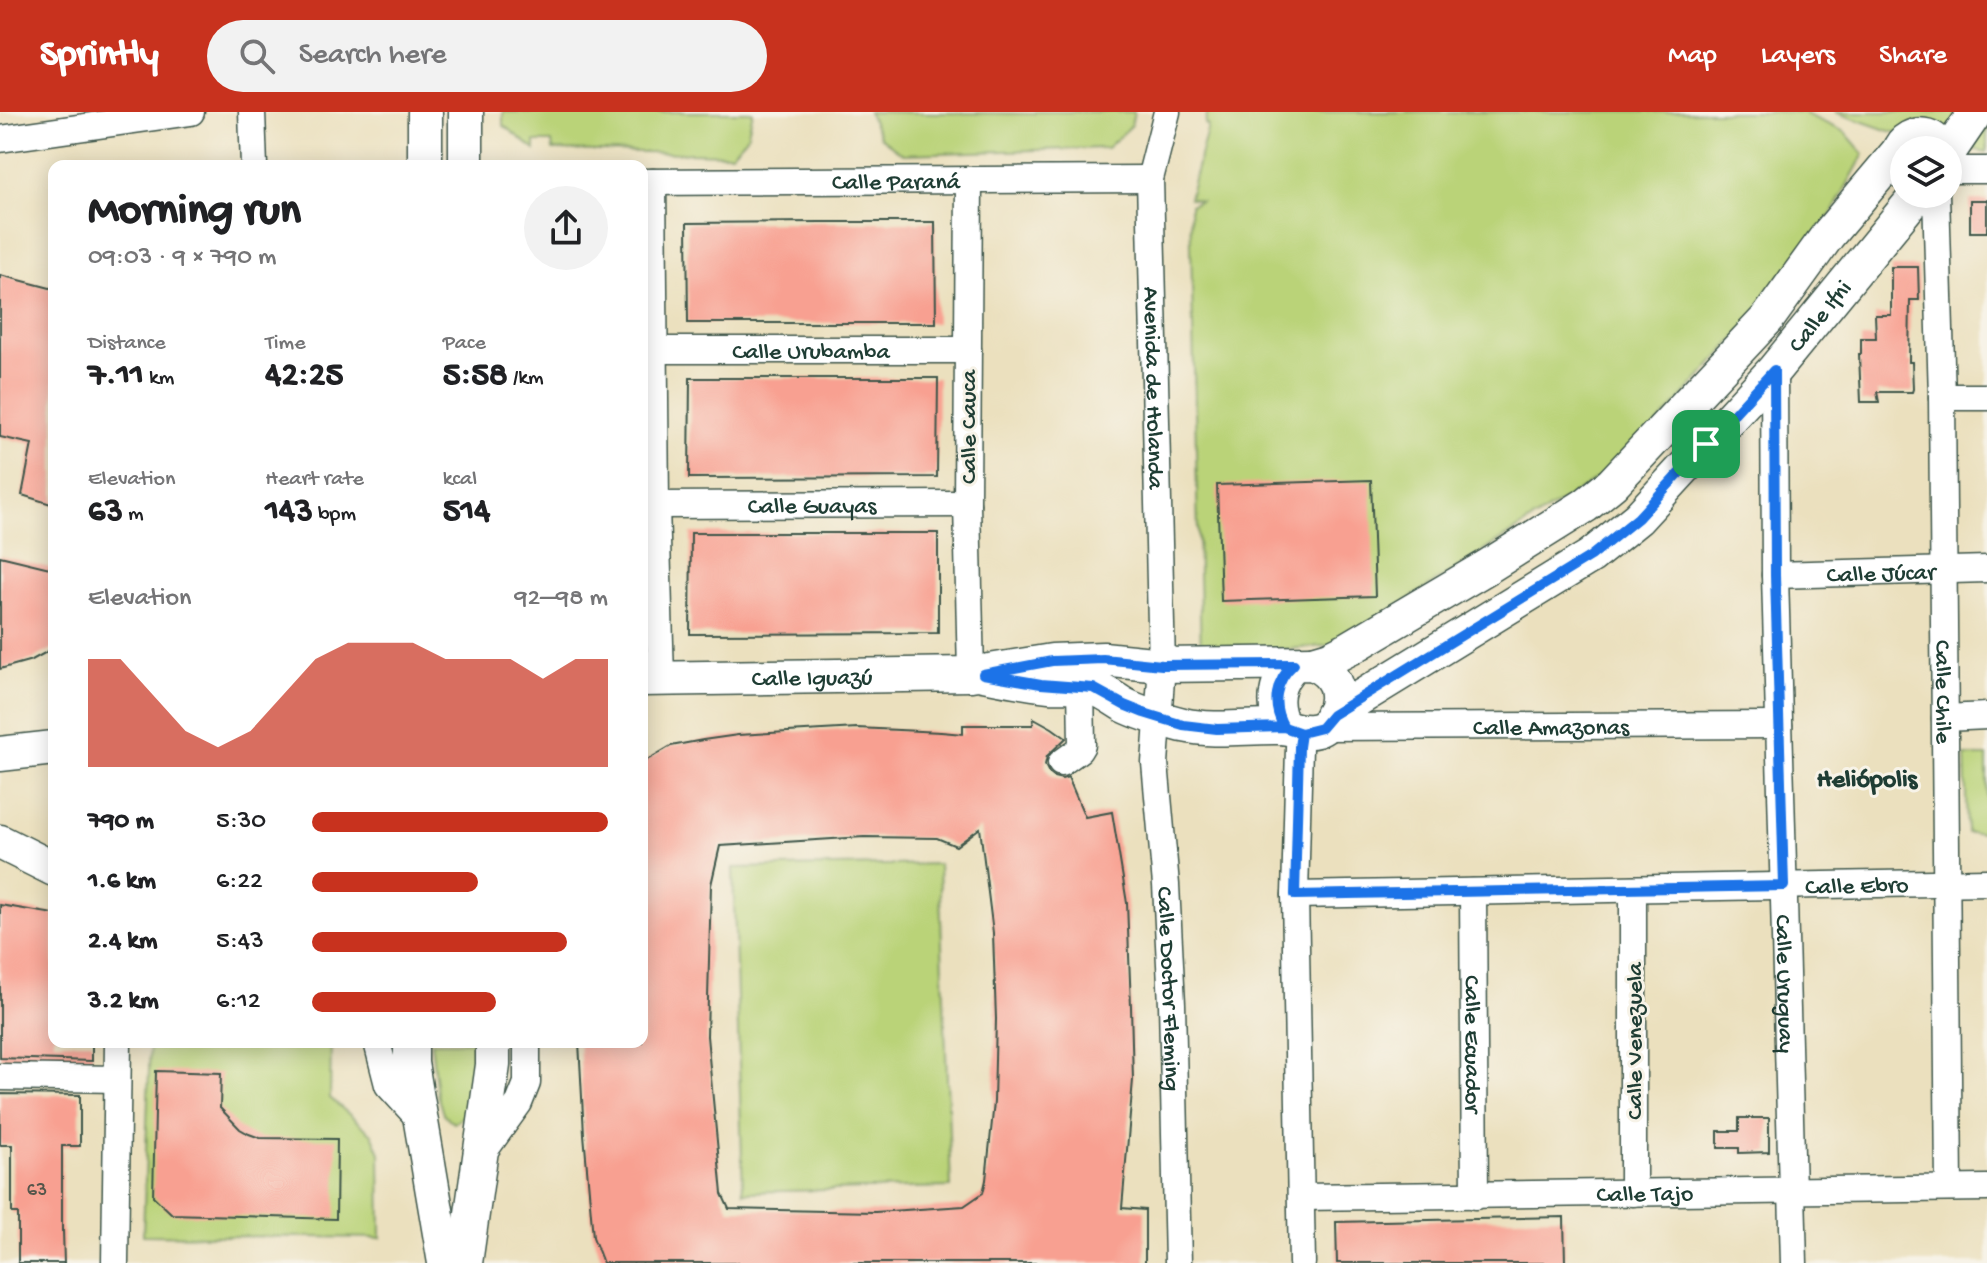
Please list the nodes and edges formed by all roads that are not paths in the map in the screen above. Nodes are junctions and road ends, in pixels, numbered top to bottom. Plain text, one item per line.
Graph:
1 (191, 112) edge
2 (252, 112) edge
3 (425, 112) edge
4 (466, 112) edge
5 (1167, 112) edge
6 (1945, 112) edge
7 (1976, 112) edge
8 (1932, 136) edge
9 (1944, 136) edge
10 (0, 139) edge
11 (254, 160) edge
12 (425, 160) edge
13 (466, 160) edge
14 (1962, 170) edge
15 (1987, 170) edge
16 (1150, 179) junction
17 (969, 180) junction
18 (1890, 181) edge
19 (648, 182) edge
20 (648, 203) edge
21 (1907, 208) edge
22 (1936, 208) edge
23 (655, 350) junction
24 (968, 350) junction
25 (1774, 370) junction
26 (1942, 397) junction
27 (1987, 397) edge
28 (967, 504) junction
29 (656, 505) junction
30 (1987, 569) edge
31 (1943, 570) junction
32 (1775, 575) junction
33 (1303, 663) junction
34 (1162, 665) junction
35 (977, 674) junction
36 (652, 678) edge
37 (1081, 686) junction
38 (1987, 716) edge
39 (1158, 717) junction
40 (1945, 718) junction
41 (1310, 725) junction
42 (1779, 725) junction
43 (48, 749) edge
44 (0, 754) edge
45 (1061, 763) dead end
46 (0, 842) edge
47 (48, 866) edge
48 (1987, 882) edge
49 (1947, 883) junction
50 (1784, 886) junction
51 (1633, 889) junction
52 (1473, 892) junction
53 (1295, 895) junction
54 (118, 1048) edge
55 (379, 1048) edge
56 (411, 1048) edge
57 (493, 1048) edge
58 (527, 1048) edge
59 (0, 1077) edge
60 (117, 1079) junction
61 (421, 1121) junction
62 (480, 1157) junction
63 (1949, 1188) junction
64 (1987, 1188) edge
65 (1792, 1191) junction
66 (1633, 1193) junction
67 (1475, 1196) junction
68 (1301, 1197) junction
69 (115, 1263) edge
70 (445, 1263) edge
71 (465, 1263) edge
72 (1178, 1263) edge
73 (1302, 1263) edge
74 (1794, 1263) edge

1 - 10 street
2 - 11 street
3 - 12 main road
4 - 13 main road
5 - 16 street, Avenida de Holanda
6 - 8 main road
7 - 9 main road
14 - 15 street
16 - 17 street, Calle Paraná
16 - 34 street, Avenida de Holanda
17 - 19 street, Calle Paraná
17 - 24 street, Calle Cauca
18 - 33 main road, Calle Ifni
20 - 23 street
21 - 25 main road, Calle Ifni
22 - 26 street, Calle Chile
23 - 24 street, Calle Urubamba
23 - 29 street
24 - 28 street, Calle Cauca
25 - 32 street, Calle Uruguay
25 - 41 main road, Calle Ifni
26 - 27 street
26 - 31 street, Calle Chile
28 - 29 street, Calle Guayas
28 - 35 street, Calle Cauca
29 - 36 street
30 - 31 street, Calle Júcar
31 - 32 street, Calle Júcar
31 - 40 street, Calle Chile
32 - 42 street, Calle Uruguay
33 - 34 main road, Calle Iguazú
33 - 41 main road
33 - 41 main road
34 - 35 main road, Calle Iguazú
34 - 39 street, Avenida de Holanda
35 - 36 main road, Calle Iguazú
35 - 37 main road, Calle Iguazú
37 - 39 main road, Calle Iguazú
37 - 45 street
38 - 40 street
39 - 41 main road, Calle Iguazú
39 - 72 street, Calle Doctor Fleming
40 - 49 street, Calle Chile
41 - 42 street, Calle Amazonas
41 - 53 street
42 - 50 street, Calle Uruguay
43 - 44 main road
46 - 47 main road
48 - 49 street, Calle Ebro
49 - 50 street, Calle Ebro
49 - 63 street, Calle Chile
50 - 51 street, Calle Ebro
50 - 65 street, Calle Uruguay
51 - 52 street, Calle Ebro
51 - 66 street, Calle Venezuela
52 - 53 street, Calle Ebro
52 - 67 street, Calle Ecuador
53 - 68 street
54 - 60 street
55 - 61 street
56 - 61 main road
57 - 62 main road
58 - 62 street
59 - 60 street
60 - 69 street
61 - 70 main road
62 - 71 main road
63 - 64 street, Calle Tajo
63 - 65 street, Calle Tajo
65 - 66 street, Calle Tajo
65 - 74 street, Calle Uruguay
66 - 67 street, Calle Tajo
67 - 68 street, Calle Tajo
68 - 73 street

